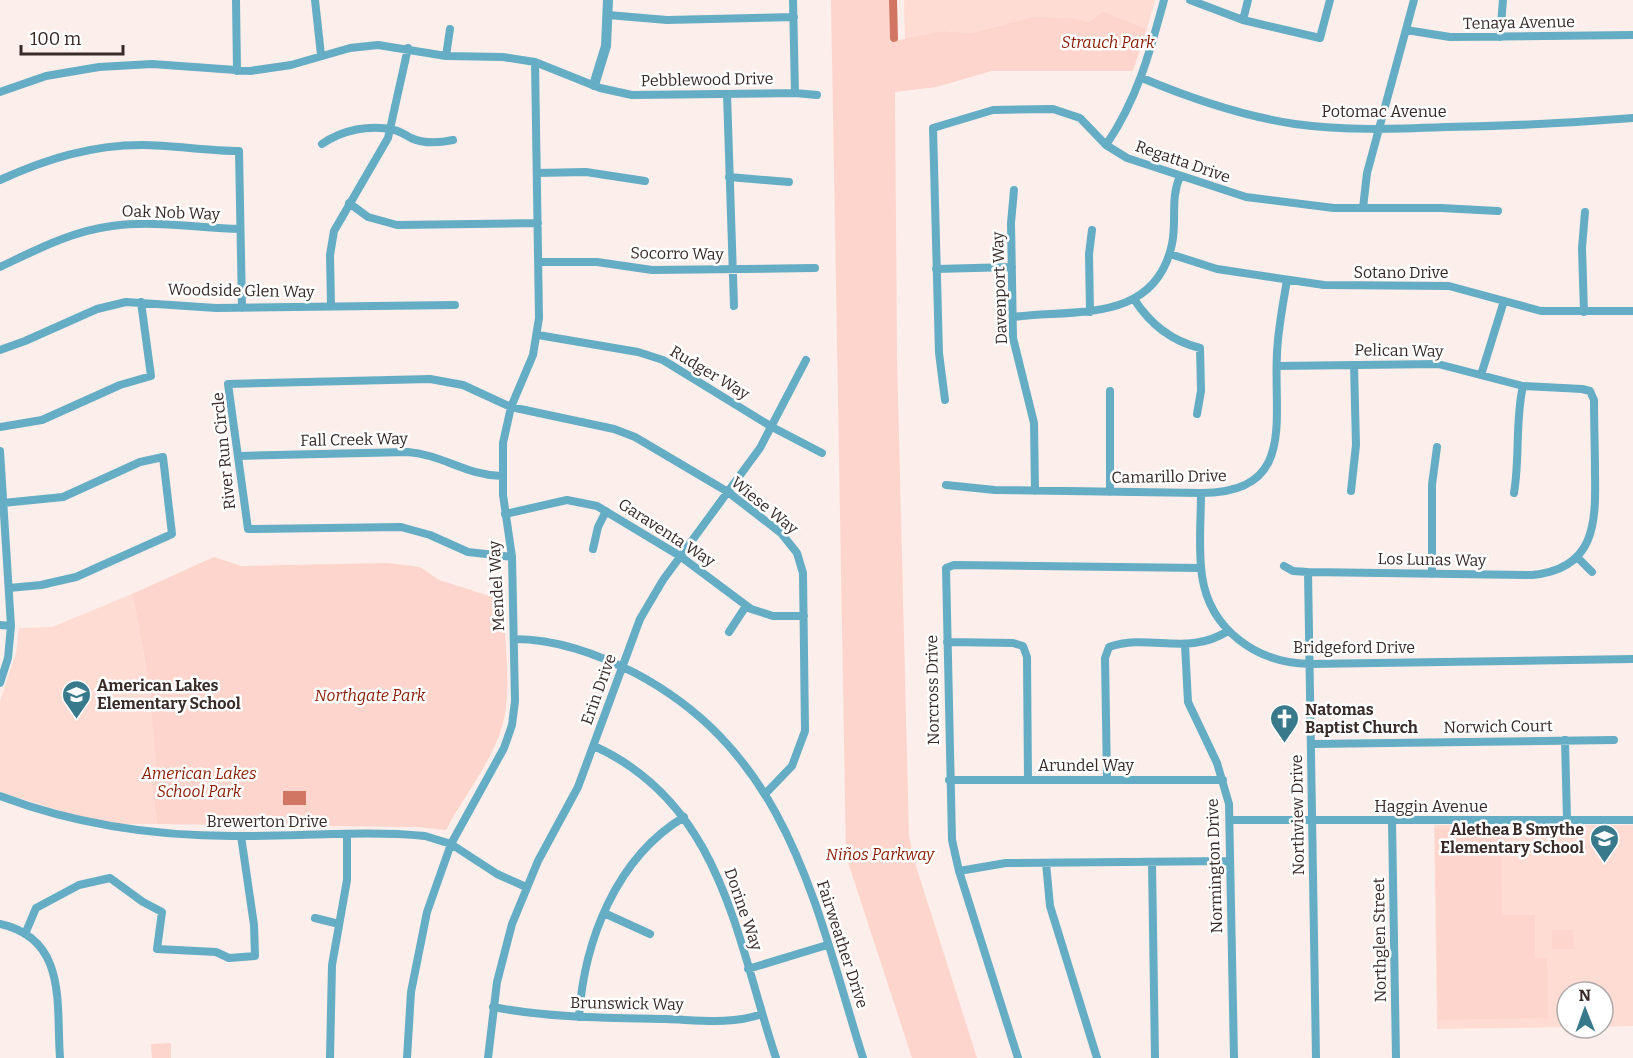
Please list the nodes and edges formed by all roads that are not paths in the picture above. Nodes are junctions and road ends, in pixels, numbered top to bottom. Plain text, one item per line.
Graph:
1 (236, 0) edge
2 (315, 0) edge
3 (608, 0) edge
4 (793, 0) edge
5 (1164, 0) edge
6 (1190, 0) edge
7 (1248, 0) edge
8 (1330, 0) edge
9 (1413, 0) edge
10 (1503, 0) edge
11 (608, 15) junction
12 (794, 17) junction
13 (1243, 20) junction
14 (450, 29) dead end
15 (1406, 30) junction
16 (1633, 35) edge
17 (1500, 37) junction
18 (408, 48) junction
19 (321, 55) junction
20 (446, 56) junction
21 (535, 62) junction
22 (237, 71) junction
23 (1142, 78) junction
24 (594, 85) junction
25 (0, 92) edge
26 (795, 93) junction
27 (727, 94) junction
28 (816, 95) dead end
29 (1633, 118) edge
30 (391, 129) junction
31 (1378, 129) junction
32 (453, 140) dead end
33 (322, 144) dead end
34 (1106, 145) junction
35 (537, 173) junction
36 (1180, 176) junction
37 (729, 177) junction
38 (0, 180) edge
39 (645, 181) dead end
40 (789, 182) dead end
41 (1014, 190) dead end
42 (349, 203) junction
43 (1363, 208) junction
44 (1498, 212) dead end
45 (1585, 212) dead end
46 (538, 223) junction
47 (240, 229) junction
48 (1092, 230) dead end
49 (1170, 254) junction
50 (539, 262) junction
51 (0, 267) edge
52 (1012, 267) junction
53 (731, 268) junction
54 (815, 268) dead end
55 (936, 269) junction
56 (1287, 280) junction
57 (1134, 299) junction
58 (1504, 301) junction
59 (141, 302) junction
60 (455, 304) dead end
61 (331, 306) junction
62 (734, 306) dead end
63 (242, 308) junction
64 (1633, 311) edge
65 (1090, 312) junction
66 (1584, 312) junction
67 (1013, 316) junction
68 (538, 335) junction
69 (0, 350) edge
70 (806, 360) dead end
71 (1354, 365) junction
72 (1277, 366) junction
73 (1481, 375) junction
74 (1523, 386) junction
75 (1110, 391) dead end
76 (1590, 391) joint
77 (945, 400) dead end
78 (511, 407) junction
79 (1197, 414) dead end
80 (0, 427) edge
81 (772, 427) junction
82 (1437, 447) dead end
83 (0, 451) edge
84 (822, 453) dead end
85 (238, 456) junction
86 (502, 476) junction
87 (946, 485) dead end
88 (1035, 491) junction
89 (1351, 491) dead end
90 (728, 492) junction
91 (1110, 492) junction
92 (1201, 493) junction
93 (1514, 493) dead end
94 (3, 503) junction
95 (606, 511) junction
96 (505, 513) junction
97 (3, 541) edge
98 (593, 549) dead end
99 (680, 556) junction
100 (1577, 556) junction
101 (512, 558) junction
102 (1284, 566) dead end
103 (1201, 568) junction
104 (1308, 572) junction
105 (1592, 572) dead end
106 (1432, 574) junction
107 (9, 588) junction
108 (746, 606) junction
109 (804, 616) junction
110 (0, 625) edge
111 (11, 626) junction
112 (1228, 631) junction
113 (729, 632) dead end
114 (514, 639) junction
115 (947, 642) junction
116 (1185, 645) junction
117 (1633, 659) edge
118 (1309, 664) junction
119 (621, 667) junction
120 (0, 683) edge
121 (1565, 740) junction
122 (1614, 740) dead end
123 (1311, 744) junction
124 (594, 746) junction
125 (949, 780) junction
126 (1028, 780) junction
127 (1107, 780) junction
128 (1223, 780) junction
129 (766, 793) junction
130 (0, 796) edge
131 (684, 817) junction
132 (1230, 820) junction
133 (1567, 820) junction
134 (1633, 820) edge
135 (1312, 821) junction
136 (1392, 821) junction
137 (241, 836) junction
138 (347, 836) junction
139 (451, 844) junction
140 (1230, 861) junction
141 (1152, 862) junction
142 (1046, 863) junction
143 (959, 871) junction
144 (526, 887) junction
145 (604, 913) junction
146 (315, 918) dead end
147 (0, 924) edge
148 (339, 924) junction
149 (26, 934) junction
150 (650, 934) dead end
151 (827, 945) junction
152 (748, 969) junction
153 (493, 1007) junction
154 (762, 1014) junction
155 (579, 1017) junction
156 (60, 1058) edge
157 (330, 1058) edge
158 (407, 1058) edge
159 (488, 1058) edge
160 (776, 1058) edge
161 (863, 1058) edge
162 (1018, 1058) edge
163 (1097, 1058) edge
164 (1155, 1058) edge
165 (1234, 1058) edge
166 (1316, 1058) edge
167 (1396, 1058) edge

1 - 22 street
2 - 19 street
3 - 11 street
4 - 12 street
5 - 23 street
6 - 13 street
7 - 13 street
8 - 13 street
9 - 15 street
10 - 17 street
11 - 12 street
11 - 24 street
12 - 26 street
14 - 20 street
15 - 17 street, Tenaya Avenue
15 - 31 street
16 - 17 street, Tenaya Avenue
18 - 19 street, Pebblewood Drive
18 - 20 street, Pebblewood Drive
18 - 30 street
19 - 22 street, Pebblewood Drive
20 - 21 street, Pebblewood Drive
21 - 24 street, Pebblewood Drive
21 - 35 street, Mendel Way
22 - 25 street, Pebblewood Drive
23 - 31 street, Potomac Avenue
23 - 34 street
24 - 27 street, Pebblewood Drive
26 - 27 street, Pebblewood Drive
26 - 28 street, Pebblewood Drive
27 - 37 street
29 - 31 street, Potomac Avenue
30 - 32 street
30 - 33 street
30 - 42 street
31 - 43 street
34 - 36 street, Regatta Drive
34 - 55 street, Regatta Drive
35 - 39 street
35 - 46 street, Mendel Way
36 - 43 street, Regatta Drive
36 - 49 street
37 - 40 street
37 - 53 street
38 - 47 street
41 - 52 street, Davenport Way
42 - 46 street
42 - 61 street
43 - 44 street, Regatta Drive
45 - 66 street
46 - 50 street, Mendel Way
47 - 51 street, Oak Nob Way
47 - 63 street
48 - 65 street
49 - 56 street, Sotano Drive
49 - 57 street
50 - 53 street, Socorro Way
50 - 68 street, Mendel Way
52 - 55 street
52 - 67 street, Davenport Way
53 - 54 street, Socorro Way
53 - 62 street
55 - 77 street, Regatta Drive
56 - 58 street, Sotano Drive
56 - 72 street, Camarillo Drive
57 - 65 street
57 - 79 street
58 - 66 street, Sotano Drive
58 - 73 street
59 - 63 street, Woodside Glen Way
59 - 69 street, Woodside Glen Way
59 - 80 street
60 - 61 street, Woodside Glen Way
61 - 63 street, Woodside Glen Way
64 - 66 street, Sotano Drive
65 - 67 street
67 - 88 street, Davenport Way
68 - 78 street, Mendel Way
68 - 81 street, Rudger Way
70 - 81 street, Erin Drive
71 - 72 street, Pelican Way
71 - 73 street, Pelican Way
71 - 89 street
72 - 92 street, Camarillo Drive
73 - 74 street, Pelican Way
74 - 76 street, Pelican Way
74 - 93 street
75 - 91 street
76 - 100 street, Los Lunas Way
78 - 85 street, River Run Circle
78 - 86 street, Mendel Way
78 - 90 street, Wiese Way
81 - 84 street, Rudger Way
81 - 90 street, Erin Drive
82 - 106 street
83 - 94 street
85 - 86 street, Fall Creek Way
85 - 101 street, River Run Circle
86 - 96 street, Mendel Way
87 - 88 street, Camarillo Drive
88 - 91 street, Camarillo Drive
90 - 99 street, Erin Drive
90 - 109 street, Wiese Way
91 - 92 street, Camarillo Drive
92 - 103 street, Bridgeford Drive
94 - 97 street
94 - 107 street
95 - 96 street, Garaventa Way
95 - 98 street
95 - 99 street, Garaventa Way
96 - 101 street, Mendel Way
97 - 107 street
99 - 108 street, Garaventa Way
99 - 119 street, Erin Drive
100 - 105 street
100 - 106 street, Los Lunas Way
101 - 114 street, Mendel Way
102 - 104 street, Los Lunas Way
103 - 112 street, Bridgeford Drive
103 - 115 street, Norcross Drive
104 - 106 street, Los Lunas Way
104 - 118 street, Northview Drive
107 - 111 street
108 - 109 street, Garaventa Way
108 - 113 street
109 - 129 street, Wiese Way
110 - 111 street
111 - 120 street
112 - 116 street
112 - 118 street, Bridgeford Drive
114 - 119 street, Fairweather Drive
114 - 139 street, Mendel Way
115 - 125 street, Norcross Drive
115 - 126 street
116 - 127 street
116 - 128 street, Normington Drive
117 - 118 street, Bridgeford Drive
118 - 123 street, Northview Drive
119 - 124 street, Erin Drive
119 - 129 street, Fairweather Drive
121 - 122 street, Norwich Court
121 - 123 street, Norwich Court
121 - 133 street
123 - 135 street, Northview Drive
124 - 131 street, Dorine Way
124 - 144 street, Erin Drive
125 - 126 street, Arundel Way
125 - 143 street, Norcross Drive
126 - 127 street, Arundel Way
127 - 128 street, Arundel Way
128 - 132 street, Normington Drive
129 - 151 street, Fairweather Drive
130 - 137 street, Brewerton Drive
131 - 145 street
131 - 152 street, Dorine Way
132 - 135 street, Haggin Avenue
132 - 140 street, Normington Drive
133 - 134 street, Haggin Avenue
133 - 136 street, Haggin Avenue
135 - 136 street, Haggin Avenue
135 - 166 street, Northview Drive
136 - 167 street, Northglen Street
137 - 138 street, Brewerton Drive
137 - 149 street
138 - 139 street, Brewerton Drive
138 - 148 street
139 - 144 street, Brewerton Drive
139 - 158 street, Mendel Way
140 - 141 street
140 - 165 street, Normington Drive
141 - 142 street
141 - 164 street
142 - 143 street
142 - 163 street
143 - 162 street, Norcross Drive
144 - 153 street, Erin Drive
145 - 150 street
145 - 155 street
146 - 148 street
147 - 149 street
148 - 157 street
149 - 156 street
151 - 152 street
151 - 161 street, Fairweather Drive
152 - 154 street, Dorine Way
153 - 155 street, Brunswick Way
153 - 159 street, Erin Drive
154 - 155 street, Brunswick Way
154 - 160 street, Dorine Way

